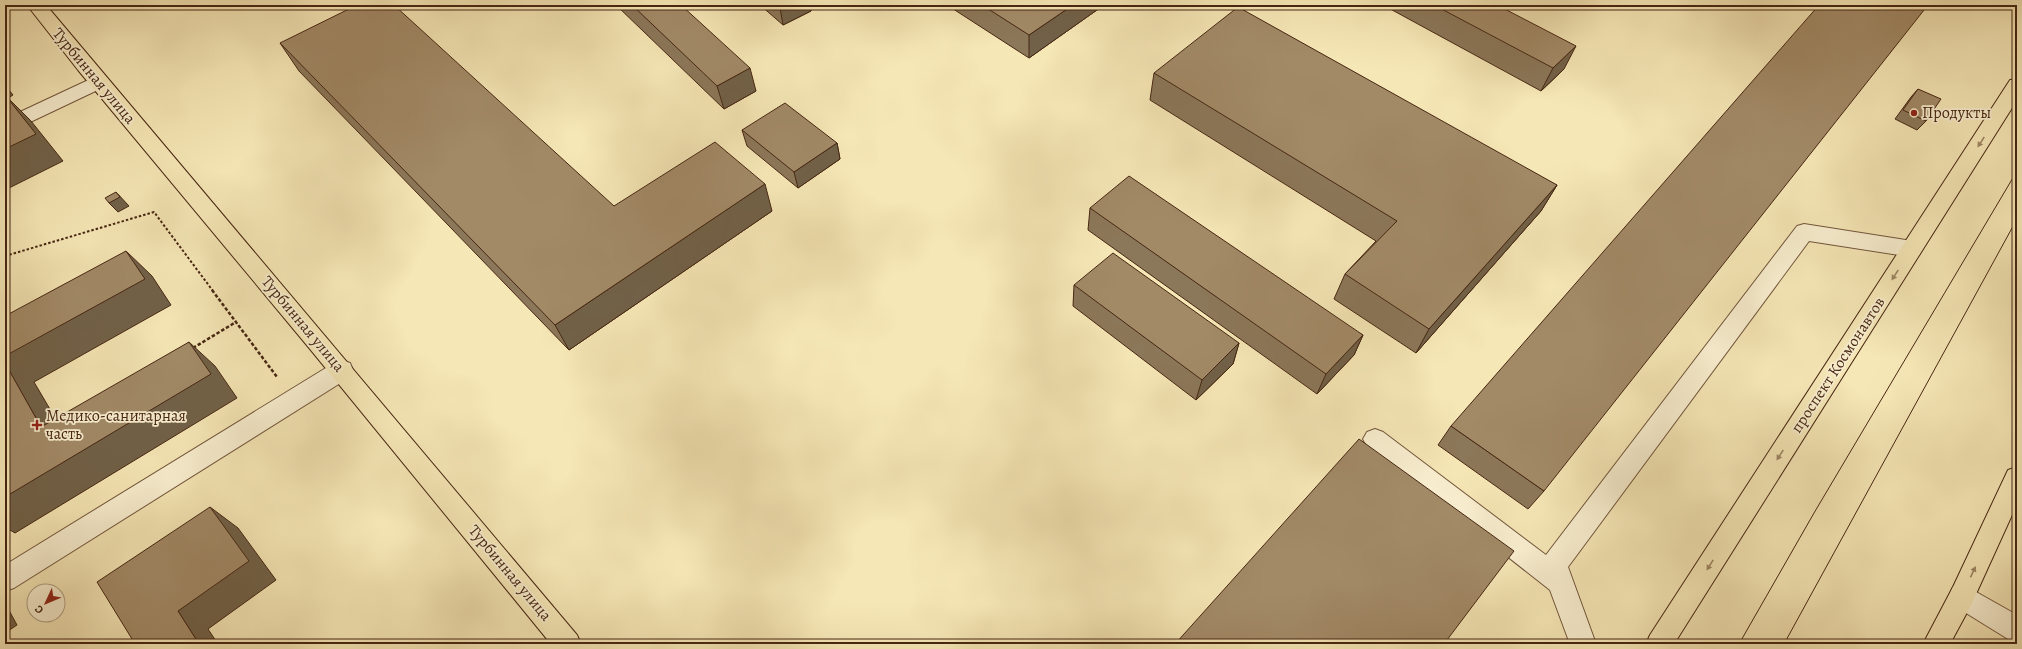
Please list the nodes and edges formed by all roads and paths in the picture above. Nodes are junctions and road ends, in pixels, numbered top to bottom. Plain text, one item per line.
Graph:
1 (36, 5) edge
2 (97, 82) junction
3 (2017, 86) edge
4 (5, 127) edge
5 (1912, 249) junction
6 (5, 256) edge
7 (236, 322) junction
8 (189, 351) edge
9 (342, 370) junction
10 (295, 400) junction
11 (1374, 438) dead end
12 (2017, 478) edge
13 (5, 579) edge
14 (1560, 581) junction
15 (1962, 596) junction
16 (2017, 630) edge
17 (568, 644) edge
18 (1583, 644) edge
19 (1659, 644) edge
20 (1936, 644) edge

1 - 2 main road, Турбинная улица
2 - 4 lane
2 - 9 main road, Турбинная улица
3 -> 5 main road, проспект Космонавтов
5 - 14 lane
5 -> 19 main road, проспект Космонавтов
6 - 7 path
7 - 8 path
7 - 10 path
9 - 10 lane
9 - 17 main road, Турбинная улица
10 - 13 lane
11 - 14 lane
15 -> 12 main road
14 - 18 lane
15 - 16 lane
15 - 20 main road

